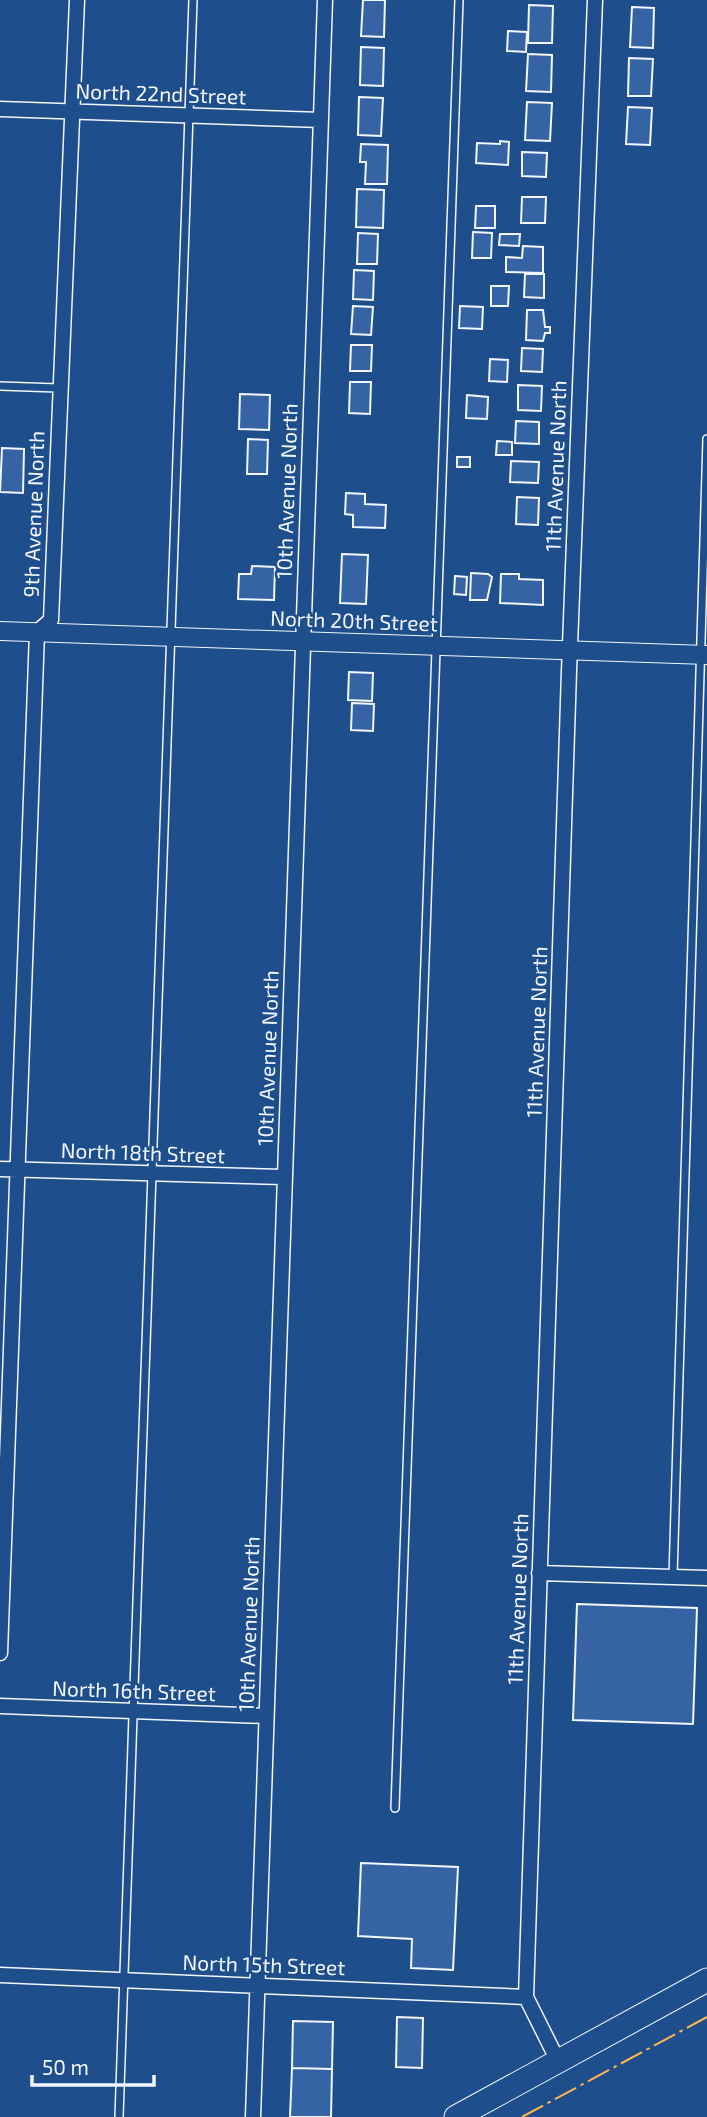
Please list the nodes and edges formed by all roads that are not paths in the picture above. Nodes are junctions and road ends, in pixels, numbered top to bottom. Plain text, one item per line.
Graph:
1 (77, 0) edge
2 (193, 0) edge
3 (325, 0) edge
4 (459, 0) edge
5 (595, 0) edge
6 (0, 109) edge
7 (73, 111) junction
8 (189, 115) junction
9 (321, 120) junction
10 (0, 386) edge
11 (58, 388) junction
12 (707, 439) edge
13 (0, 631) edge
14 (37, 632) junction
15 (171, 636) junction
16 (302, 641) junction
17 (437, 645) junction
18 (569, 650) junction
19 (703, 655) edge
20 (0, 1169) edge
21 (17, 1169) junction
22 (152, 1173) junction
23 (284, 1177) junction
24 (539, 1573) junction
25 (673, 1577) junction
26 (707, 1578) edge
27 (0, 1653) edge
28 (0, 1706) edge
29 (133, 1711) junction
30 (266, 1716) junction
31 (395, 1808) dead end
32 (0, 1975) edge
33 (124, 1979) junction
34 (707, 1980) edge
35 (257, 1983) junction
36 (526, 1997) junction
37 (557, 2059) junction
38 (119, 2117) edge
39 (253, 2117) edge
40 (456, 2117) edge

1 - 7 street, 9th Avenue North
2 - 8 lane
3 - 9 street, 10th Avenue North
4 - 17 lane
5 - 18 street, 11th Avenue North
6 - 7 street, North 22nd Street
7 - 8 street, North 22nd Street
7 - 11 street, 9th Avenue North
8 - 9 street, North 22nd Street
8 - 15 lane
9 - 16 street, 10th Avenue North
10 - 11 lane
11 - 14 street, 9th Avenue North
12 - 19 lane
13 - 14 street, North 20th Street
14 - 15 street, North 20th Street
14 - 21 street, 9th Avenue North
15 - 16 street, North 20th Street
15 - 22 lane
16 - 17 street, North 20th Street
16 - 23 street, 10th Avenue North
17 - 18 street, North 20th Street
17 - 31 lane
18 - 19 street, North 20th Street
18 - 24 street, 11th Avenue North
19 - 25 lane
20 - 21 street, North 18th Street
21 - 22 street, North 18th Street
21 - 27 street, 9th Avenue North
22 - 23 street, North 18th Street
22 - 29 lane
23 - 30 street, 10th Avenue North
24 - 25 street
24 - 36 street, 11th Avenue North
25 - 26 street
28 - 29 street, North 16th Street
29 - 30 street, North 16th Street
29 - 33 lane
30 - 35 street, 10th Avenue North
32 - 33 street, North 15th Street
33 - 35 street, North 15th Street
33 - 38 lane
34 - 37 main road
35 - 36 street, North 15th Street
35 - 39 street, 10th Avenue North
36 - 37 street, 11th Avenue North
37 - 40 main road

